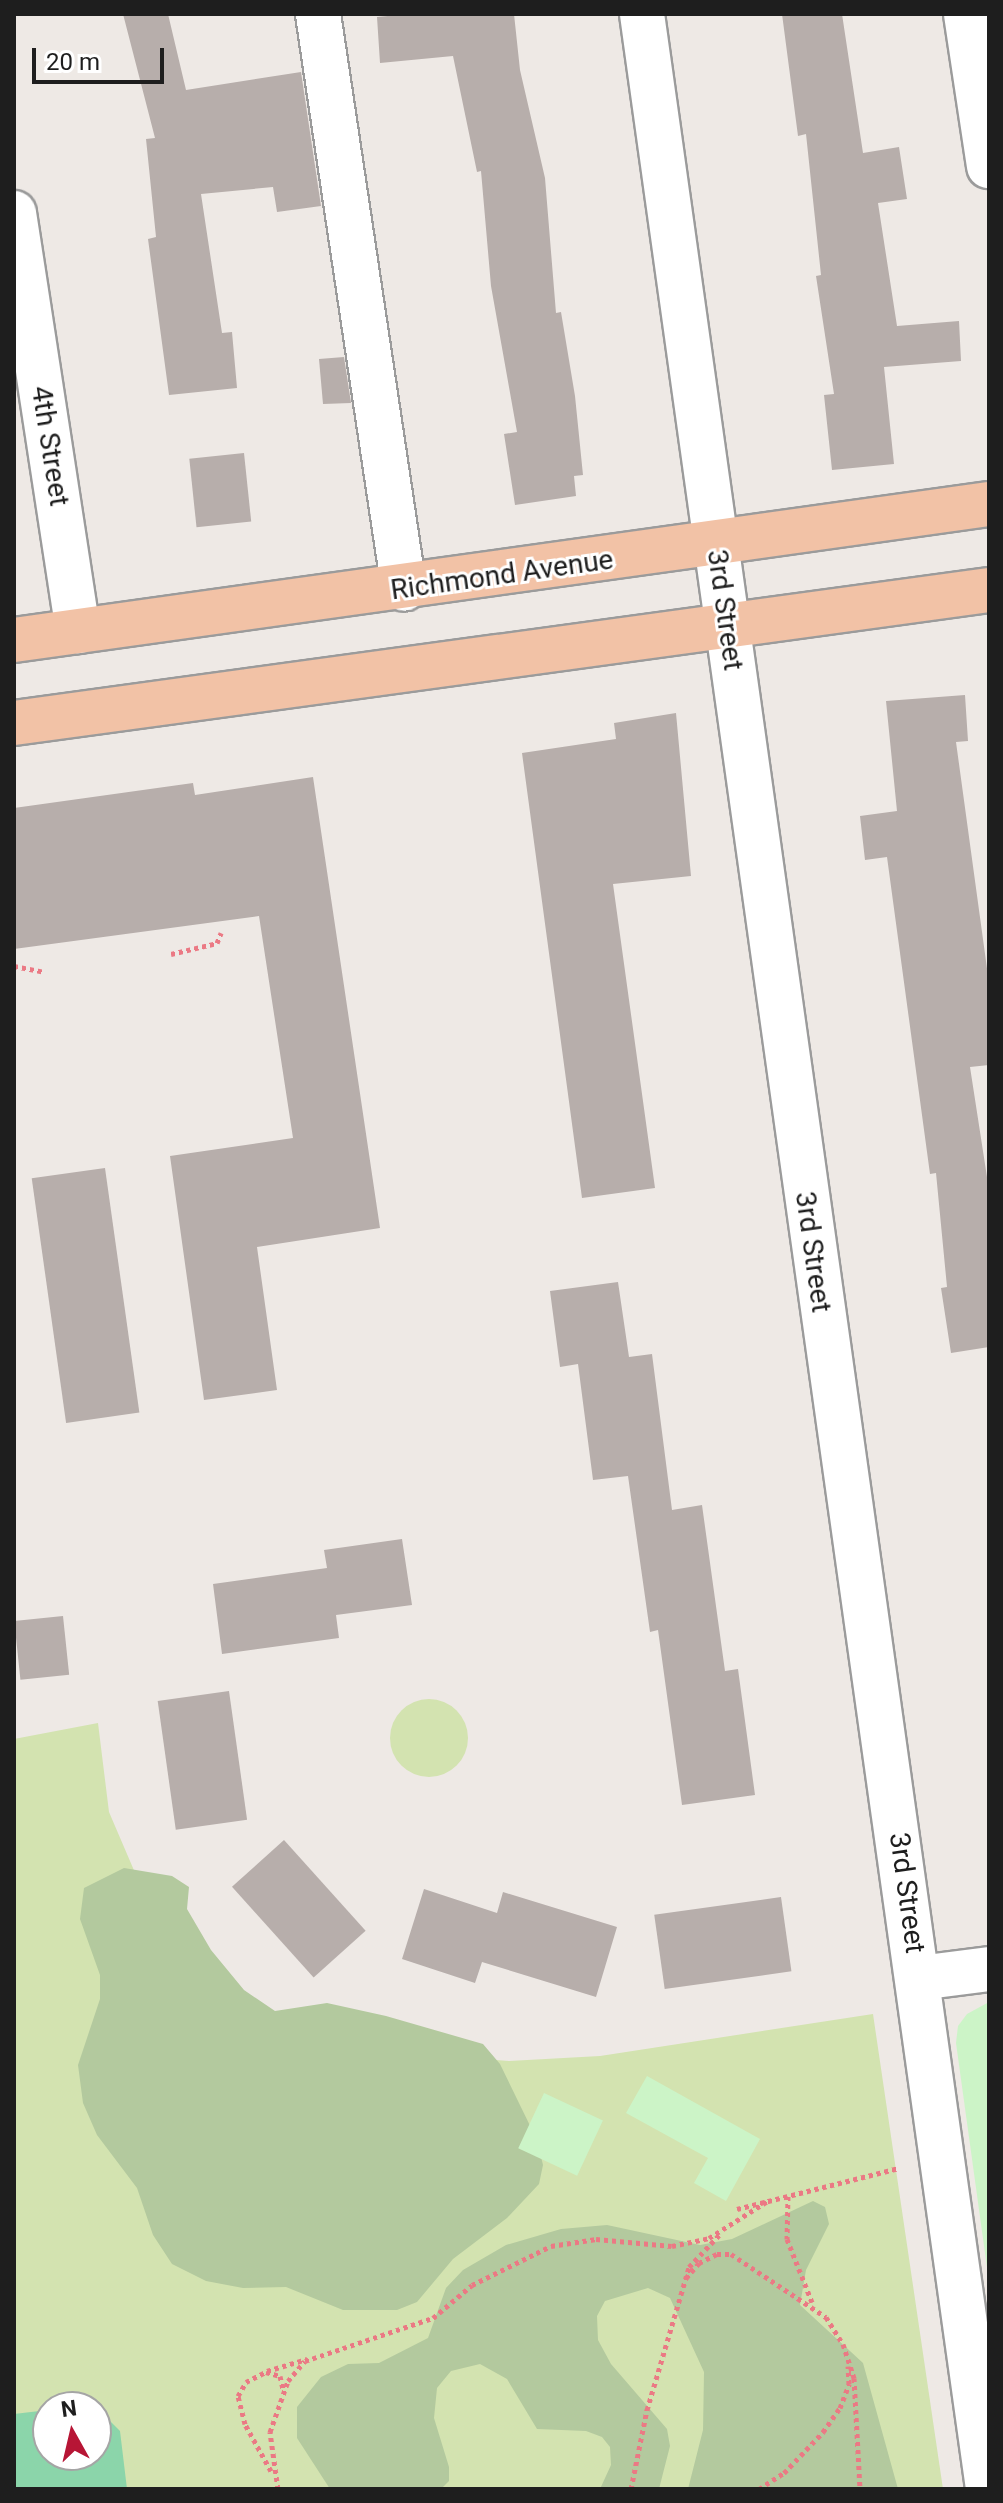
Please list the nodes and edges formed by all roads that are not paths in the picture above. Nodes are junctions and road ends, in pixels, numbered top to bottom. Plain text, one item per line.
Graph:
1 (318, 14) edge
2 (642, 14) edge
3 (966, 14) edge
4 (989, 166) edge
5 (14, 213) edge
6 (989, 504) edge
7 (716, 544) junction
8 (404, 589) junction
9 (989, 590) edge
10 (727, 628) junction
11 (78, 631) junction
12 (14, 640) edge
13 (14, 723) edge
14 (989, 1969) edge
15 (919, 1978) junction
16 (988, 2489) edge

1 - 8 street
2 - 7 street, 3rd Street
3 - 4 street
5 - 11 street, 4th Street
6 - 7 main road, Richmond Avenue
7 - 8 main road, Richmond Avenue
7 - 10 street, 3rd Street
8 - 11 main road, Richmond Avenue
9 - 10 main road
10 - 13 main road
10 - 15 street, 3rd Street
11 - 12 main road, Richmond Avenue
14 - 15 street
15 - 16 street, 3rd Street

